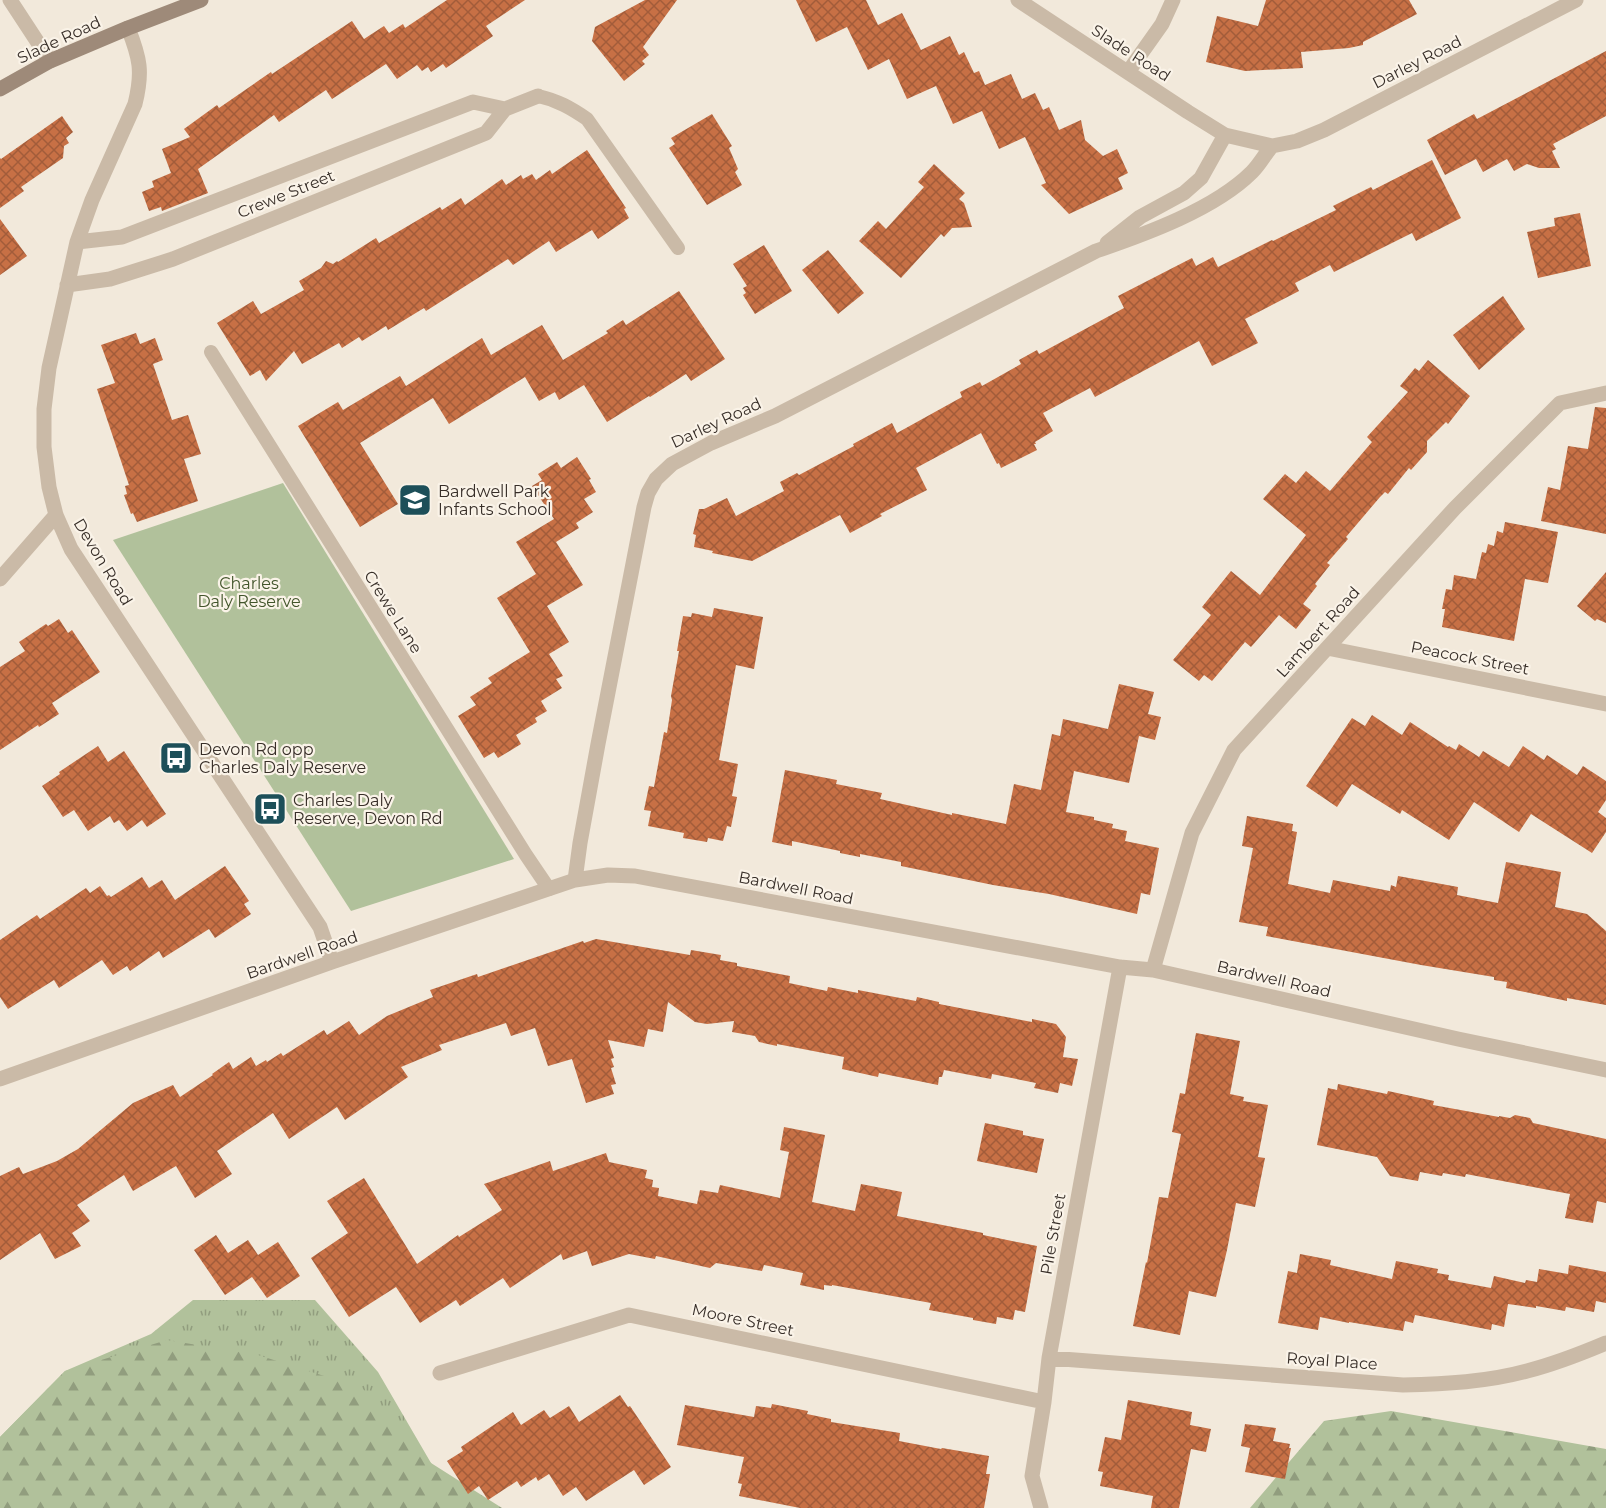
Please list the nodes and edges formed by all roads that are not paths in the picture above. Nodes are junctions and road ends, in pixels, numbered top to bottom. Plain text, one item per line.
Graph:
1 (10, 0) edge
2 (201, 0) edge
3 (1018, 0) edge
4 (1173, 0) edge
5 (1576, 0) edge
6 (128, 28) junction
7 (50, 61) junction
8 (1128, 72) junction
9 (0, 89) edge
10 (538, 96) joint
11 (504, 109) junction
12 (1225, 135) junction
13 (1272, 146) junction
14 (77, 242) junction
15 (678, 248) dead end
16 (1096, 251) junction
17 (67, 285) junction
18 (211, 352) dead end
19 (1606, 393) edge
20 (56, 515) junction
21 (0, 579) edge
22 (1327, 648) junction
23 (1606, 704) edge
24 (575, 880) junction
25 (549, 889) junction
26 (332, 962) junction
27 (1120, 967) junction
28 (1153, 970) junction
29 (1606, 1070) edge
30 (0, 1079) edge
31 (1606, 1343) edge
32 (1049, 1358) junction
33 (440, 1373) dead end
34 (1044, 1402) junction
35 (1041, 1508) edge

1 - 7 street
2 - 6 main road, Slade Road
3 - 8 street, Slade Road
4 - 8 street
5 - 13 street, Darley Road
6 - 7 main road, Slade Road
6 - 14 street, Devon Road
7 - 9 main road, Slade Road
8 - 12 street, Slade Road
10 - 11 street
10 - 15 lane
11 - 14 street, Crewe Street
11 - 17 street, Crewe Street
12 - 13 street, Darley Road
12 - 16 street, Darley Road
13 - 16 street, Darley Road
14 - 17 street, Devon Road
16 - 24 street, Darley Road
17 - 20 street, Devon Road
18 - 25 lane, Crewe Lane
19 - 22 street, Lambert Road
20 - 21 street
20 - 26 street, Devon Road
22 - 23 street, Peacock Street
22 - 28 street, Lambert Road
24 - 25 street, Bardwell Road
24 - 27 street, Bardwell Road
25 - 26 street, Bardwell Road
26 - 30 street, Bardwell Road
27 - 28 street, Bardwell Road
27 - 32 street, Pile Street
28 - 29 street, Bardwell Road
31 - 32 street, Royal Place
32 - 34 street, Pile Street
33 - 34 street, Moore Street
34 - 35 street, Pile Street

